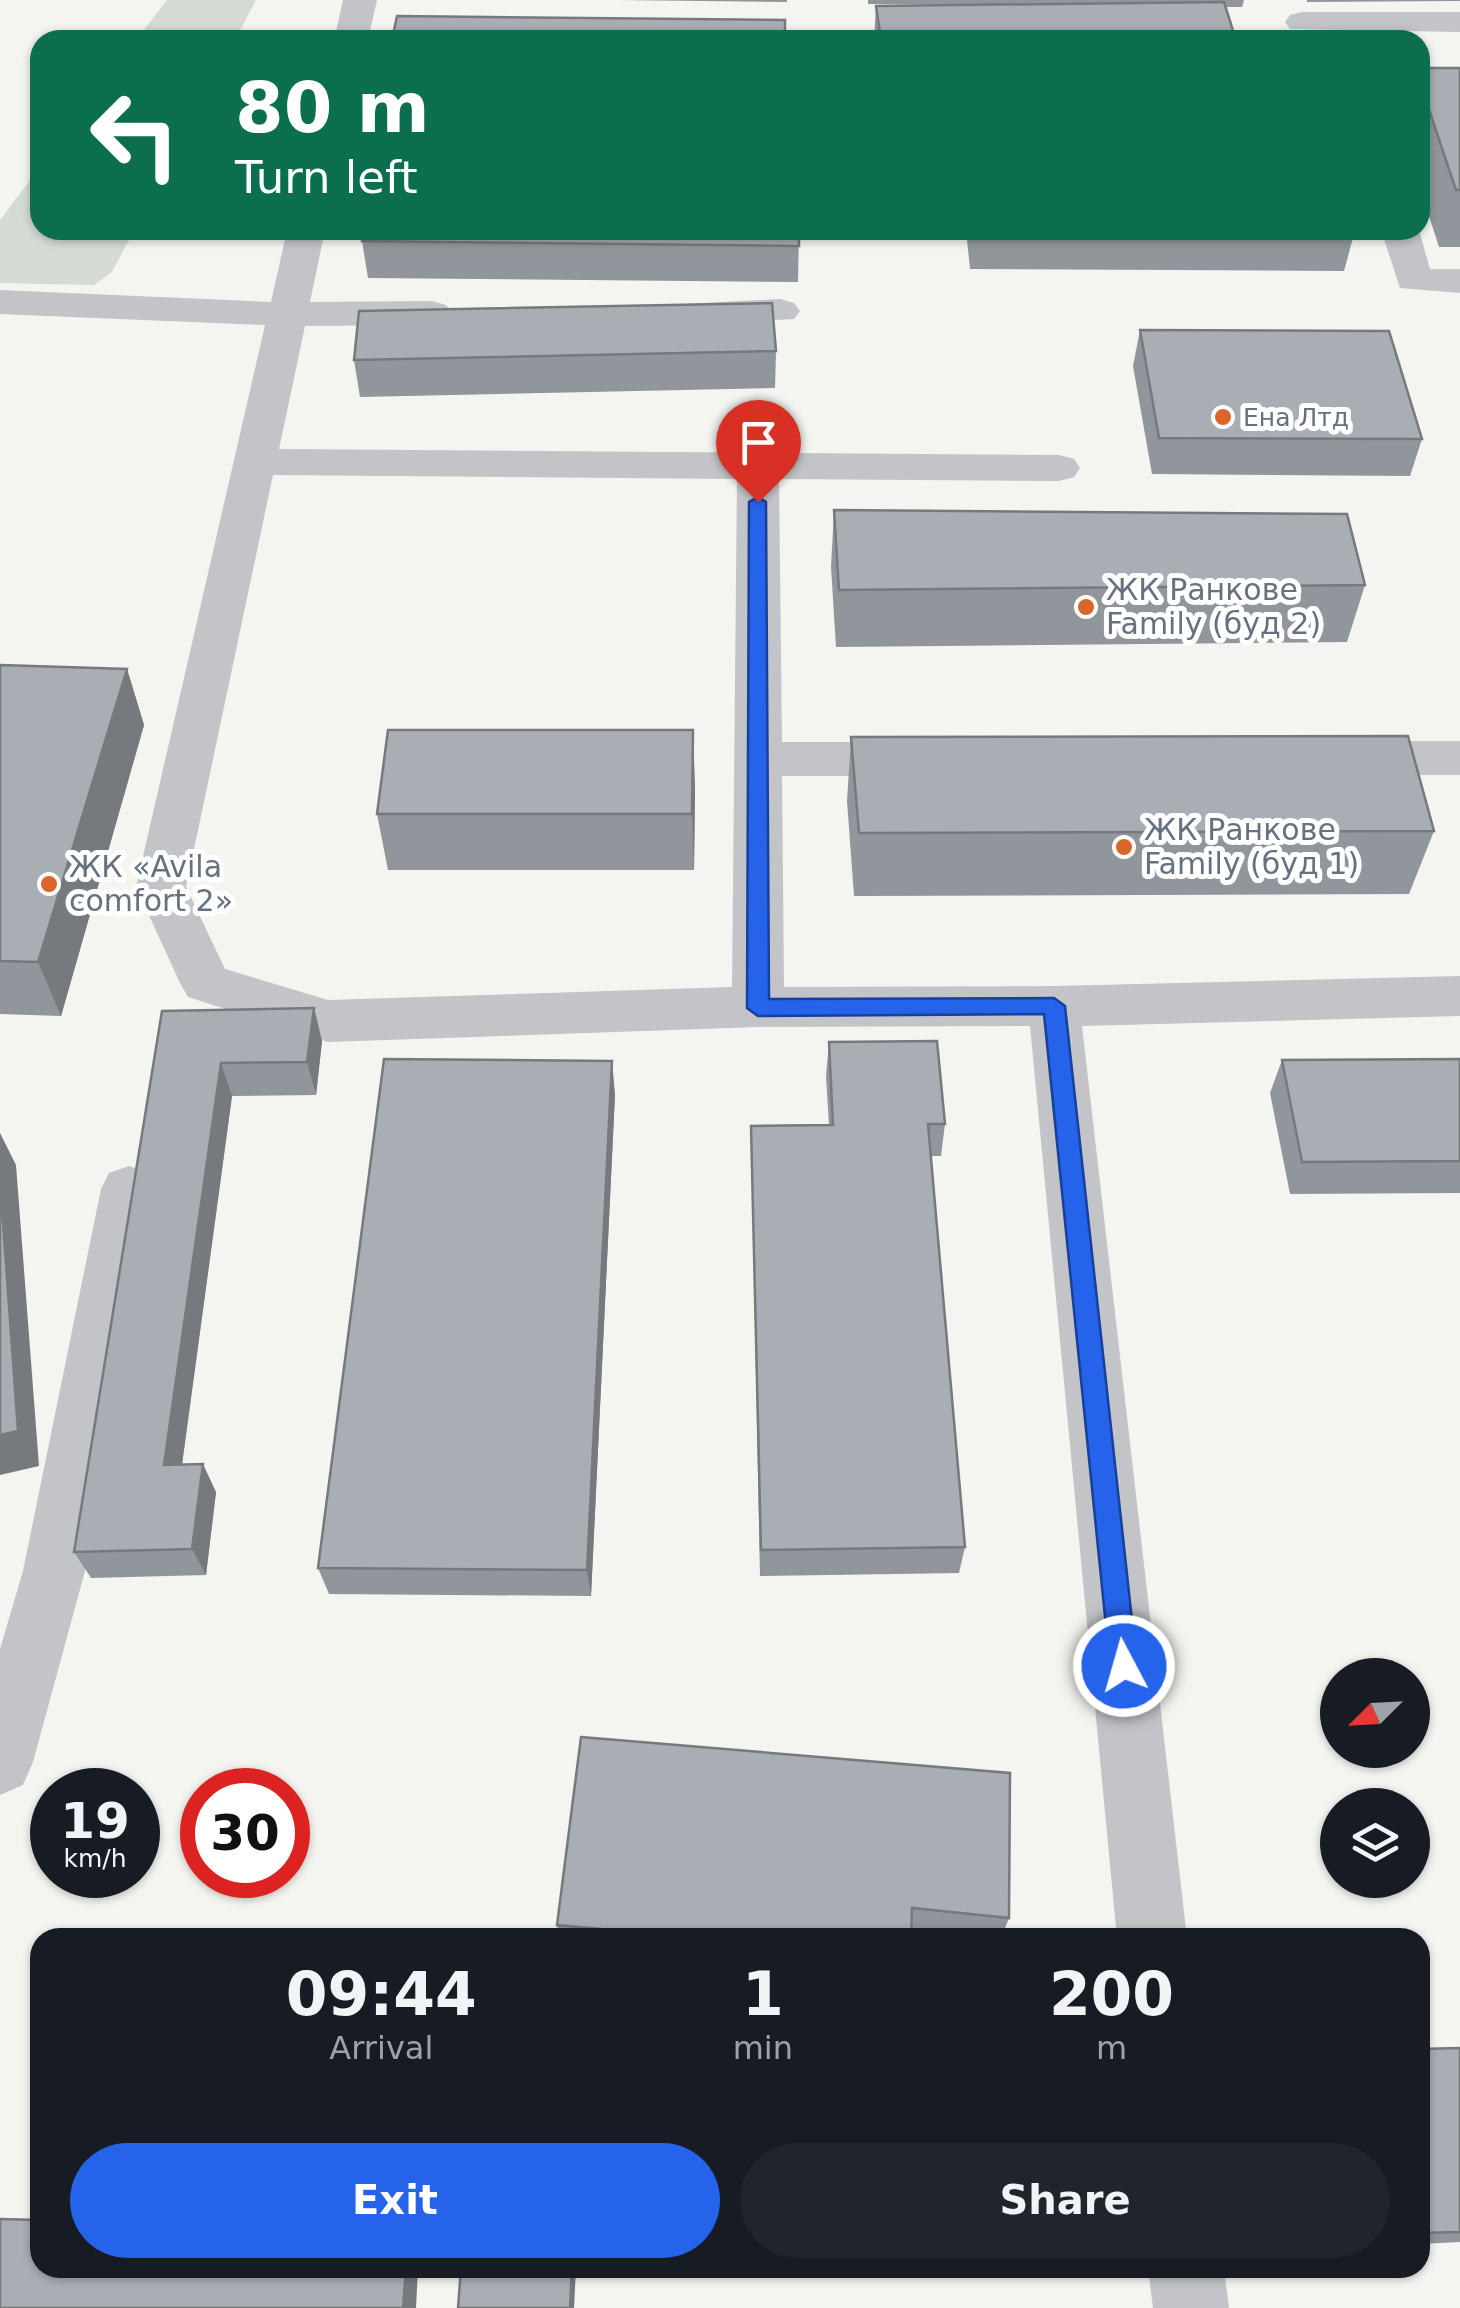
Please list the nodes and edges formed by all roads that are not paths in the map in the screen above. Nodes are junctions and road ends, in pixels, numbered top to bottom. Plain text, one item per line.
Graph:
1 (360, 0) edge
2 (1302, 21) edge
3 (1460, 22) edge
4 (353, 30) edge
5 (304, 240) edge
6 (1403, 240) edge
7 (1460, 281) edge
8 (0, 302) edge
9 (780, 311) dead end
10 (662, 312) edge
11 (464, 313) edge
12 (286, 314) junction
13 (252, 462) junction
14 (758, 466) junction
15 (1058, 468) dead end
16 (1304, 758) edge
17 (1460, 758) edge
18 (758, 759) junction
19 (972, 759) edge
20 (1460, 996) edge
21 (1054, 1006) junction
22 (758, 1008) junction
23 (129, 1189) edge
24 (0, 1762) edge
25 (1151, 1928) edge
26 (1187, 2278) edge
27 (1191, 2308) edge

1 - 4 street
2 - 3 street
5 - 12 street
6 - 7 street
8 - 12 street
9 - 10 street
11 - 12 street
12 - 13 street
13 - 14 street
13 - 22 street
14 - 15 street
14 - 18 street
16 - 17 street
18 - 19 street
18 - 22 street
20 - 21 street
21 - 22 street
21 - 25 street
23 - 24 street
26 - 27 street

